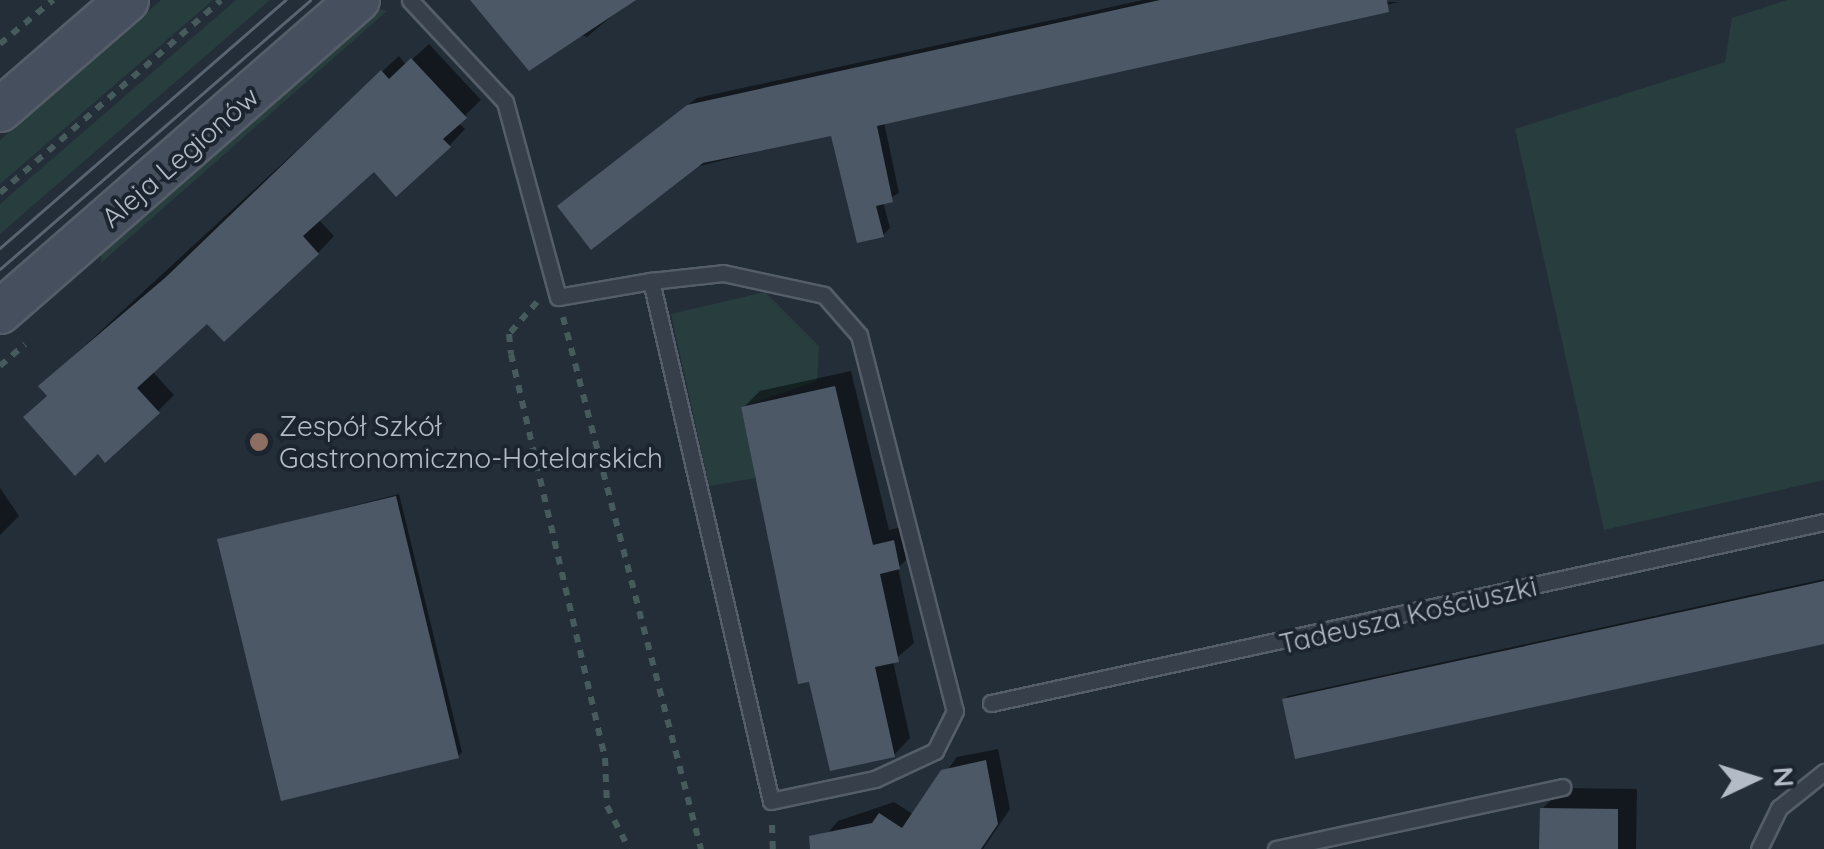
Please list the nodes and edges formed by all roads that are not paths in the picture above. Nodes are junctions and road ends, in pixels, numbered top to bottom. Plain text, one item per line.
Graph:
1 (127, 0) edge
2 (358, 0) edge
3 (410, 0) edge
4 (0, 110) edge
5 (650, 281) junction
6 (0, 312) edge
7 (1824, 522) edge
8 (991, 703) dead end
9 (1824, 772) edge
10 (1562, 787) dead end
11 (1276, 849) edge
12 (1760, 849) edge

1 - 4 main road
2 - 6 main road, Aleja Legionów
3 - 5 lane
5 - 5 lane
7 - 8 lane, Tadeusza Kościuszki
9 - 12 lane
10 - 11 lane

